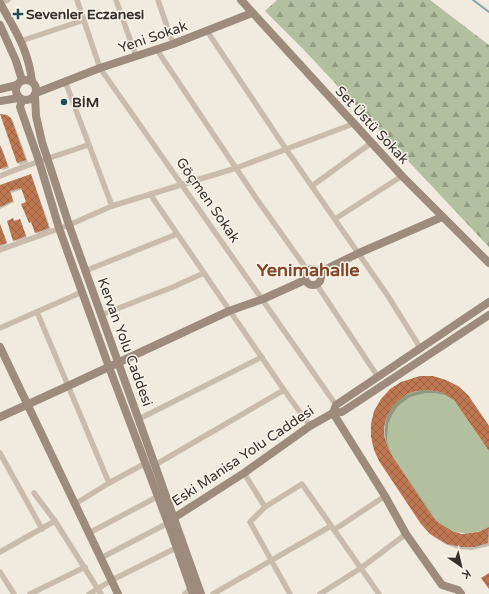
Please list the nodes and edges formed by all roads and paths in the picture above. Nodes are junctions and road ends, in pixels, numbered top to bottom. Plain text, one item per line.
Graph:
1 (8, 0) edge
2 (77, 0) edge
3 (116, 0) edge
4 (158, 0) edge
5 (241, 0) edge
6 (0, 3) edge
7 (252, 13) junction
8 (84, 20) junction
9 (0, 25) edge
10 (208, 31) junction
11 (21, 41) junction
12 (174, 44) junction
13 (157, 50) junction
14 (136, 56) junction
15 (100, 68) junction
16 (19, 82) junction
17 (33, 82) junction
18 (63, 82) junction
19 (1, 86) edge
20 (35, 94) junction
21 (20, 99) junction
22 (0, 102) edge
23 (353, 124) junction
24 (372, 143) junction
25 (88, 145) junction
26 (286, 149) junction
27 (48, 159) junction
28 (39, 161) junction
29 (236, 168) junction
30 (0, 176) edge
31 (402, 176) junction
32 (182, 184) junction
33 (312, 186) junction
34 (150, 194) junction
35 (112, 206) junction
36 (442, 217) junction
37 (335, 219) junction
38 (69, 225) junction
39 (59, 228) junction
40 (177, 234) junction
41 (0, 250) edge
42 (359, 253) junction
43 (489, 263) edge
44 (85, 271) junction
45 (308, 271) junction
46 (320, 272) junction
47 (204, 273) junction
48 (305, 280) junction
49 (317, 285) junction
50 (82, 292) junction
51 (263, 299) junction
52 (489, 302) edge
53 (229, 311) junction
54 (37, 312) junction
55 (101, 314) junction
56 (489, 315) edge
57 (0, 328) edge
58 (0, 347) edge
59 (421, 349) junction
60 (262, 357) junction
61 (118, 362) junction
62 (109, 367) junction
63 (378, 377) junction
64 (68, 386) junction
65 (284, 390) junction
66 (28, 404) junction
67 (335, 409) junction
68 (0, 417) edge
69 (139, 418) junction
70 (310, 426) junction
71 (0, 454) edge
72 (144, 464) junction
73 (155, 465) junction
74 (244, 473) junction
75 (109, 483) junction
76 (34, 493) dead end
77 (385, 496) junction
78 (157, 497) junction
79 (75, 504) junction
80 (266, 507) junction
81 (170, 520) junction
82 (55, 521) junction
83 (333, 528) junction
84 (42, 529) junction
85 (89, 533) junction
86 (406, 534) junction
87 (176, 548) junction
88 (0, 552) edge
89 (101, 558) junction
90 (271, 560) junction
91 (85, 567) junction
92 (361, 568) junction
93 (0, 572) edge
94 (112, 580) junction
95 (2, 581) edge
96 (99, 591) edge
97 (189, 592) edge
98 (327, 592) edge
99 (460, 592) edge
100 (14, 594) edge
101 (30, 594) edge
102 (89, 594) edge
103 (118, 594) edge
104 (201, 594) edge
105 (213, 594) edge
106 (290, 594) edge
107 (320, 594) edge
108 (379, 594) edge
109 (450, 594) edge

1 - 6 street
2 - 8 street, Göçmen Sokak
3 - 14 street
4 - 12 street
5 - 7 main road, Set Üstü Sokak
6 - 11 main road
7 - 10 main road, Yeni Sokak
7 - 23 main road, Set Üstü Sokak
8 - 11 street
8 - 15 street, Göçmen Sokak
9 - 16 main road
10 - 12 main road, Yeni Sokak
10 - 26 street
11 - 17 main road
12 - 13 main road, Yeni Sokak
13 - 14 main road, Yeni Sokak
13 - 29 street
14 - 15 main road, Yeni Sokak
15 - 18 main road, Yeni Sokak
15 - 32 street, Göçmen Sokak
16 - 17 main road
16 - 19 main road
16 - 21 main road
17 - 18 main road
17 - 20 main road
18 - 20 main road
18 - 25 street
20 - 21 main road
20 - 27 main road, Kervan Yolu Caddesi
21 - 22 main road
21 - 28 main road, Kervan Yolu Caddesi
23 - 24 main road, Set Üstü Sokak
23 - 26 street
24 - 31 main road, Set Üstü Sokak
24 - 33 street
25 - 27 street
25 - 35 street
26 - 29 street
26 - 33 street
27 - 28 street
27 - 38 main road, Kervan Yolu Caddesi
28 - 30 street
28 - 39 main road, Kervan Yolu Caddesi
29 - 32 street
29 - 45 street
31 - 36 main road, Set Üstü Sokak
31 - 37 street
32 - 34 street
32 - 51 street, Göçmen Sokak
33 - 37 street
34 - 35 street
34 - 40 street
35 - 38 street
36 - 42 main road
36 - 43 main road, Set Üstü Sokak
37 - 42 street
38 - 39 street
38 - 44 main road, Kervan Yolu Caddesi
39 - 41 street
39 - 50 main road, Kervan Yolu Caddesi
40 - 44 street
40 - 47 street
42 - 46 main road
42 - 59 street
44 - 55 main road, Kervan Yolu Caddesi
45 - 46 main road
45 - 48 main road
46 - 49 main road
47 - 53 street
47 - 55 street
48 - 49 main road
48 - 51 main road
49 - 63 street
50 - 54 street
50 - 62 main road, Kervan Yolu Caddesi
51 - 53 main road
51 - 67 street, Göçmen Sokak
52 - 59 main road, Eski Manisa Yolu Caddesi
53 - 60 street
53 - 61 main road
54 - 57 street
54 - 64 street
55 - 61 main road, Kervan Yolu Caddesi
56 - 67 main road, Eski Manisa Yolu Caddesi
58 - 66 main road
59 - 63 main road, Eski Manisa Yolu Caddesi
60 - 65 street
60 - 69 street
61 - 62 main road
61 - 69 main road, Kervan Yolu Caddesi
62 - 64 main road
62 - 72 main road, Kervan Yolu Caddesi
63 - 67 main road, Eski Manisa Yolu Caddesi
64 - 66 main road
64 - 75 street
65 - 70 street
65 - 73 street
66 - 68 main road
66 - 79 main road
67 - 70 main road, Eski Manisa Yolu Caddesi
67 - 77 main road
69 - 73 main road, Kervan Yolu Caddesi
70 - 74 main road, Eski Manisa Yolu Caddesi
71 - 84 street
72 - 75 street
72 - 78 main road, Kervan Yolu Caddesi
73 - 81 main road, Kervan Yolu Caddesi
74 - 80 street
74 - 81 main road, Eski Manisa Yolu Caddesi
75 - 79 street
76 - 82 street
77 - 83 street
77 - 86 main road
78 - 81 main road, Kervan Yolu Caddesi
78 - 85 street
79 - 85 main road
80 - 83 street
80 - 90 street
81 - 87 main road, Kervan Yolu Caddesi
81 - 89 street
81 - 104 main road, Kervan Yolu Caddesi
82 - 84 street
82 - 91 street
83 - 90 street
83 - 92 street
84 - 88 street
85 - 89 main road
86 - 92 street
86 - 99 main road
87 - 94 street
87 - 97 main road, Kervan Yolu Caddesi
89 - 94 main road
90 - 105 street
90 - 106 street
91 - 96 street
91 - 101 street
92 - 98 street
92 - 108 street
93 - 95 street
94 - 96 street
94 - 103 main road
95 - 100 street
96 - 102 street
98 - 107 street
99 - 109 street

